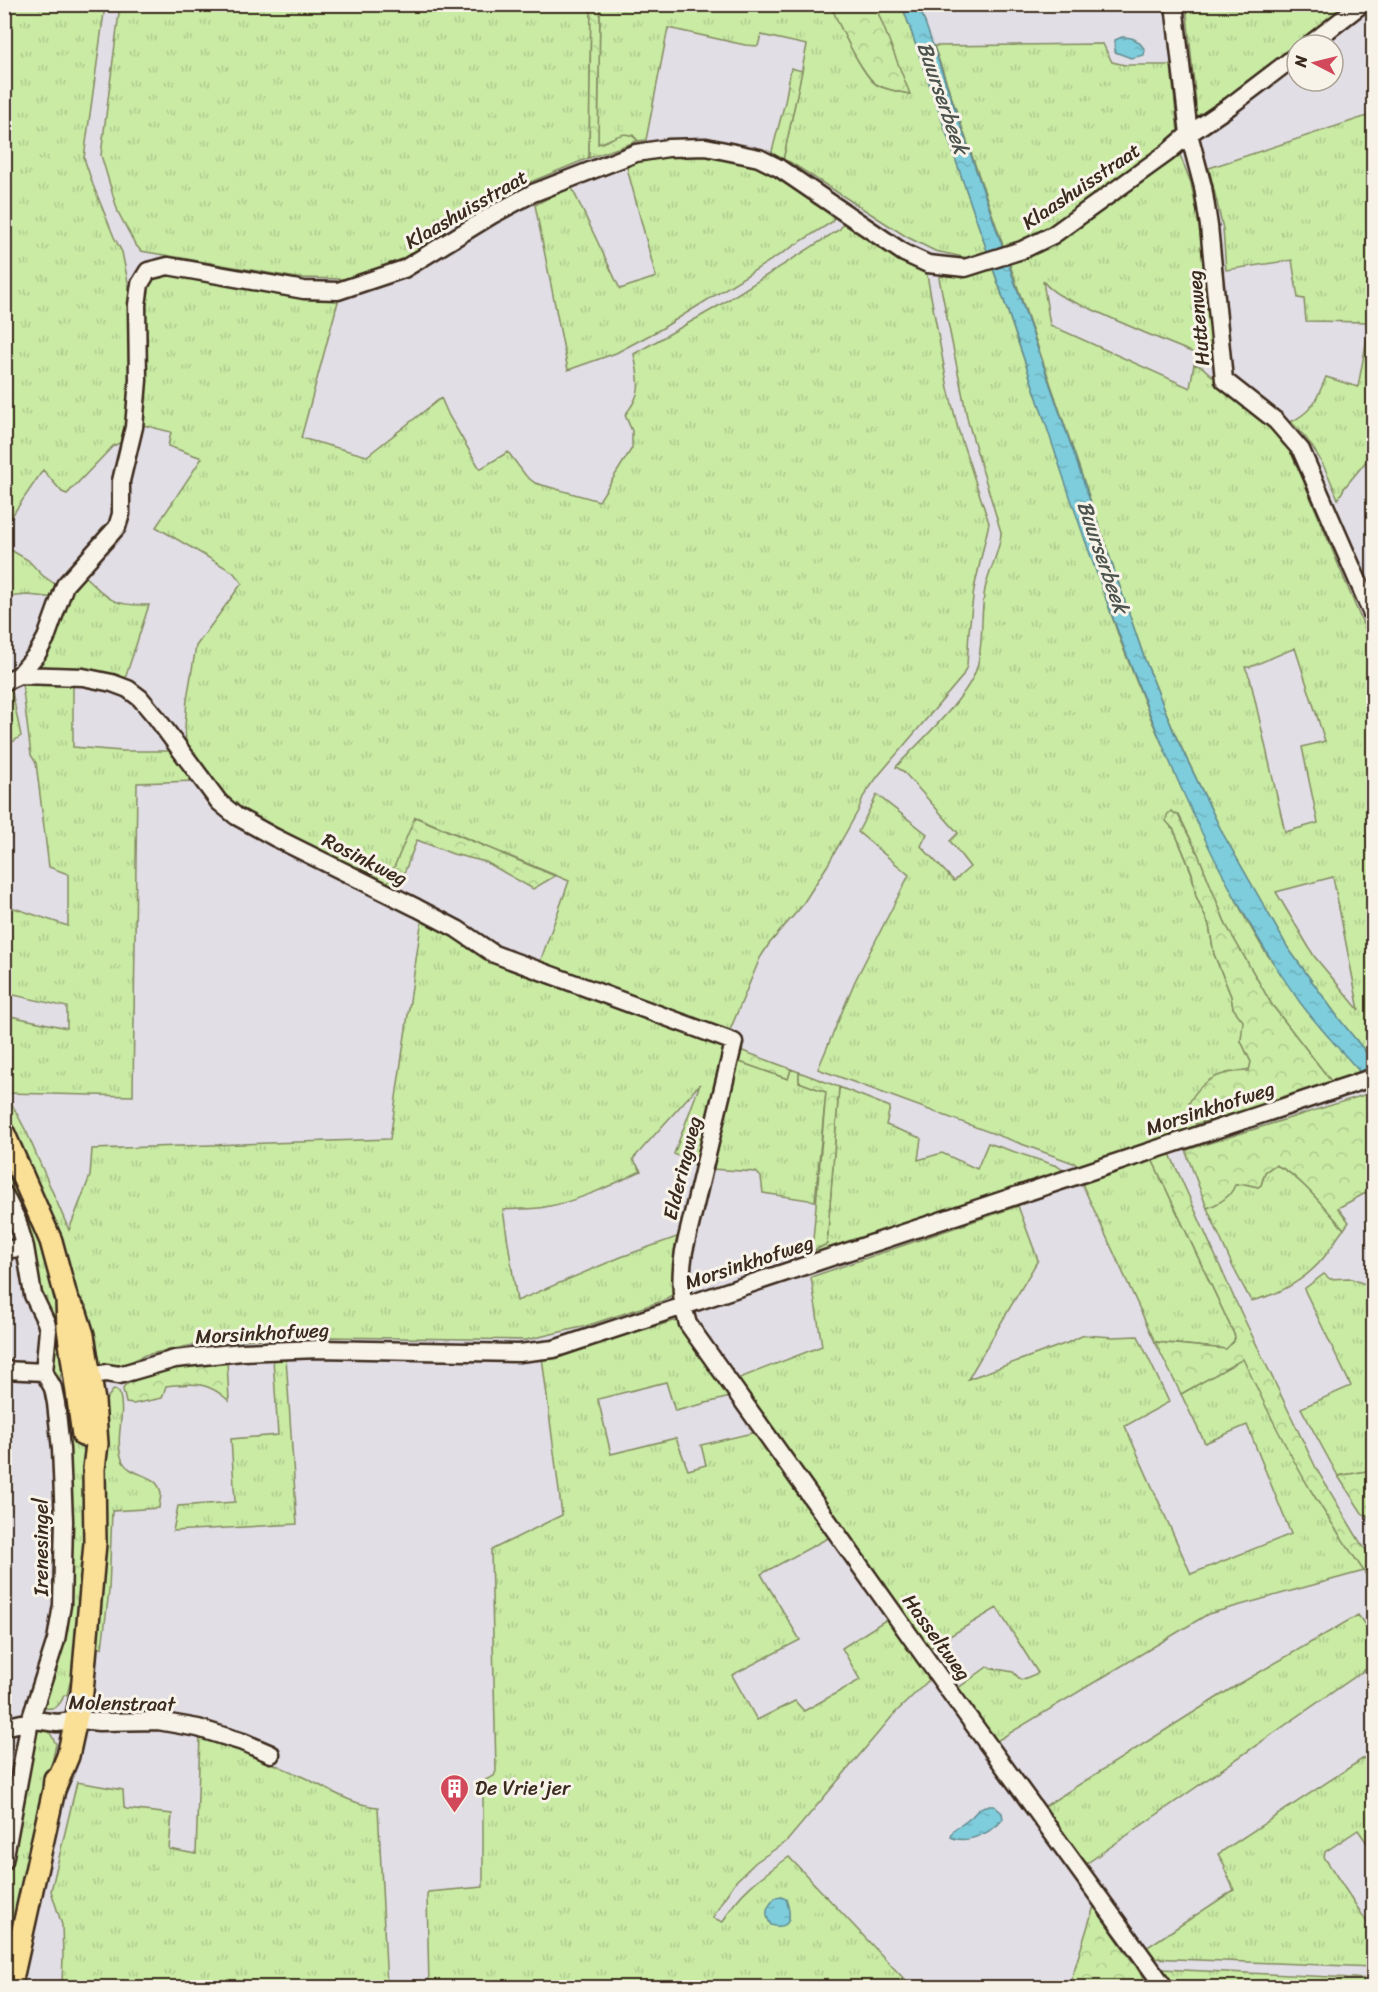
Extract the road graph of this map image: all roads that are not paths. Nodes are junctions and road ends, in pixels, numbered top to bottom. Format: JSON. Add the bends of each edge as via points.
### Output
{"nodes":[{"id":1,"x":1174,"y":4,"type":"edge"},
{"id":2,"x":1362,"y":4,"type":"edge"},
{"id":3,"x":1325,"y":33,"type":"edge"},
{"id":4,"x":1285,"y":63,"type":"edge"},
{"id":5,"x":1189,"y":134,"type":"junction"},
{"id":6,"x":1374,"y":618,"type":"edge"},
{"id":7,"x":12,"y":678,"type":"edge"},
{"id":8,"x":734,"y":1042,"type":"joint"},
{"id":9,"x":1368,"y":1078,"type":"edge"},
{"id":10,"x":4,"y":1134,"type":"edge"},
{"id":11,"x":4,"y":1194,"type":"edge"},
{"id":12,"x":25,"y":1247,"type":"junction"},
{"id":13,"x":4,"y":1250,"type":"edge"},
{"id":14,"x":682,"y":1306,"type":"junction"},
{"id":15,"x":4,"y":1370,"type":"edge"},
{"id":16,"x":44,"y":1372,"type":"junction"},
{"id":17,"x":86,"y":1382,"type":"junction"},
{"id":18,"x":30,"y":1721,"type":"junction"},
{"id":19,"x":70,"y":1722,"type":"junction"},
{"id":20,"x":4,"y":1727,"type":"edge"},
{"id":21,"x":271,"y":1754,"type":"dead end"},
{"id":22,"x":8,"y":1828,"type":"edge"},
{"id":23,"x":4,"y":1860,"type":"edge"},
{"id":24,"x":10,"y":1988,"type":"edge"},
{"id":25,"x":1165,"y":1988,"type":"edge"}],
"edges":[{"from":1,"to":5,"type":"street","name":"Huttenweg"},
{"from":2,"to":3,"type":"street"},
{"from":4,"to":5,"type":"street","name":"Klaashuisstraat"},
{"from":5,"to":6,"type":"street","name":"Huttenweg","via":[[1209,226],[1224,380],[1276,421],[1301,450]]},
{"from":5,"to":7,"type":"street","name":"Klaashuisstraat","via":[[1053,235],[1022,250],[965,268],[928,264],[904,253],[759,158],[706,147],[636,153],[580,174],[522,199],[404,269],[338,291],[304,290],[168,266],[148,271],[140,284],[137,305],[138,380],[121,481],[122,513],[117,527],[65,585],[37,654]]},
{"from":7,"to":8,"type":"street","name":"Rosinkweg","via":[[83,677],[128,689],[156,717],[219,802],[236,816],[457,929],[494,954]]},
{"from":8,"to":14,"type":"street","name":"Elderingweg","via":[[684,1251]]},
{"from":9,"to":14,"type":"street","name":"Morsinkhofweg"},
{"from":10,"to":17,"type":"main road","via":[[51,1241],[67,1300],[68,1328]]},
{"from":11,"to":12,"type":"street","name":"Irenesingel"},
{"from":12,"to":13,"type":"street"},
{"from":12,"to":16,"type":"street","name":"Irenesingel","via":[[33,1295],[48,1330]]},
{"from":14,"to":17,"type":"street","name":"Morsinkhofweg","via":[[554,1349],[529,1353],[320,1349],[242,1352],[175,1359],[118,1375],[106,1373]]},
{"from":14,"to":25,"type":"street","name":"Hasseltweg","via":[[688,1324]]},
{"from":15,"to":16,"type":"street"},
{"from":16,"to":18,"type":"street","name":"Irenesingel","via":[[53,1388],[59,1423],[64,1574],[56,1640]]},
{"from":17,"to":19,"type":"main road","via":[[85,1450],[94,1469],[94,1543],[84,1653],[73,1685]]},
{"from":18,"to":19,"type":"street","name":"Molenstraat"},
{"from":18,"to":20,"type":"street","name":"Molenstraat"},
{"from":18,"to":22,"type":"street","name":"Irenesingel"},
{"from":19,"to":21,"type":"street","name":"Molenstraat","via":[[179,1724]]},
{"from":19,"to":24,"type":"main road","via":[[57,1754],[54,1790]]},
{"from":22,"to":23,"type":"street","name":"Irenesingel"}]}
